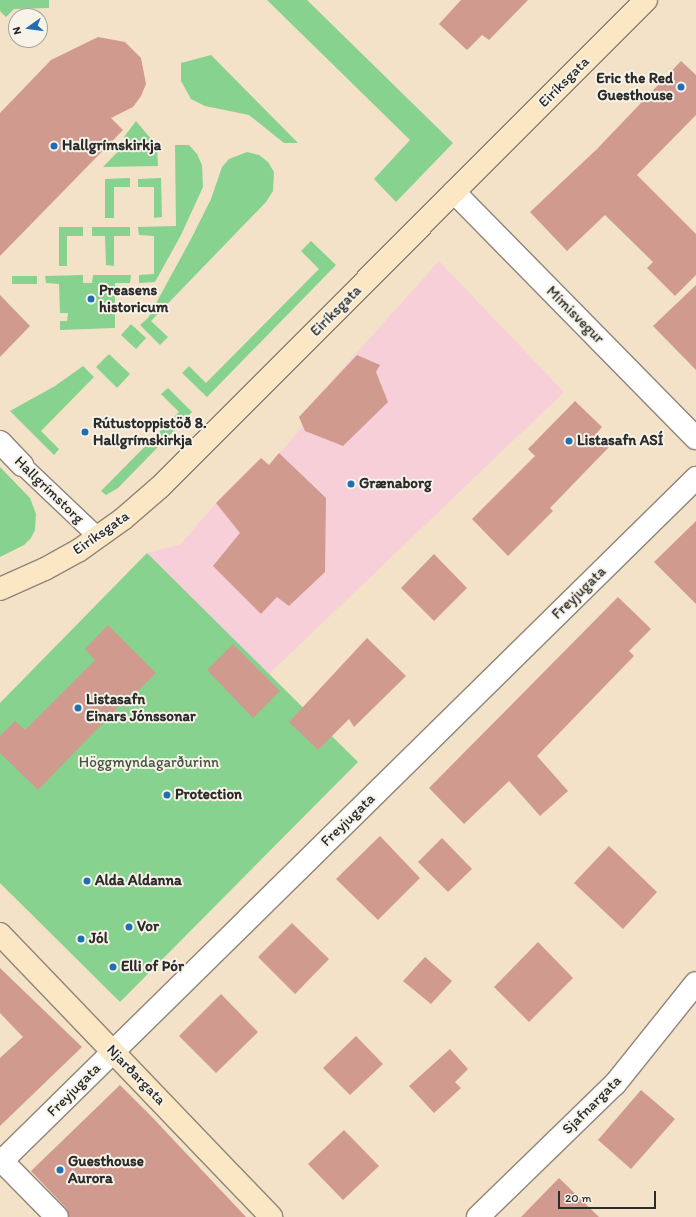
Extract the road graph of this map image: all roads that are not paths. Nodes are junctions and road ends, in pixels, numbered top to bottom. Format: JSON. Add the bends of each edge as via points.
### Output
{"nodes":[{"id":1,"x":646,"y":0,"type":"edge"},
{"id":2,"x":454,"y":192,"type":"junction"},
{"id":3,"x":696,"y":438,"type":"edge"},
{"id":4,"x":0,"y":442,"type":"edge"},
{"id":5,"x":22,"y":465,"type":"joint"},
{"id":6,"x":696,"y":478,"type":"edge"},
{"id":7,"x":98,"y":538,"type":"junction"},
{"id":8,"x":0,"y":588,"type":"edge"},
{"id":9,"x":0,"y":934,"type":"edge"},
{"id":10,"x":696,"y":983,"type":"edge"},
{"id":11,"x":113,"y":1050,"type":"junction"},
{"id":12,"x":1,"y":1162,"type":"edge"},
{"id":13,"x":57,"y":1217,"type":"edge"},
{"id":14,"x":271,"y":1217,"type":"edge"},
{"id":15,"x":478,"y":1217,"type":"edge"}],
"edges":[{"from":1,"to":2,"type":"street","name":"Eiríksgata"},
{"from":2,"to":3,"type":"street","name":"Mímisvegur"},
{"from":2,"to":7,"type":"street","name":"Eiríksgata","via":[[160,487]]},
{"from":4,"to":5,"type":"street","name":"Hallgrímstorg"},
{"from":5,"to":7,"type":"lane","name":"Hallgrímstorg"},
{"from":6,"to":11,"type":"street","name":"Freyjugata"},
{"from":7,"to":8,"type":"street","name":"Eiríksgata","via":[[44,569]]},
{"from":9,"to":11,"type":"street","name":"Njarðargata"},
{"from":10,"to":15,"type":"street","name":"Sjafnargata","via":[[615,1084]]},
{"from":11,"to":12,"type":"street","name":"Freyjugata"},
{"from":11,"to":14,"type":"street","name":"Njarðargata"},
{"from":12,"to":13,"type":"street"}]}
